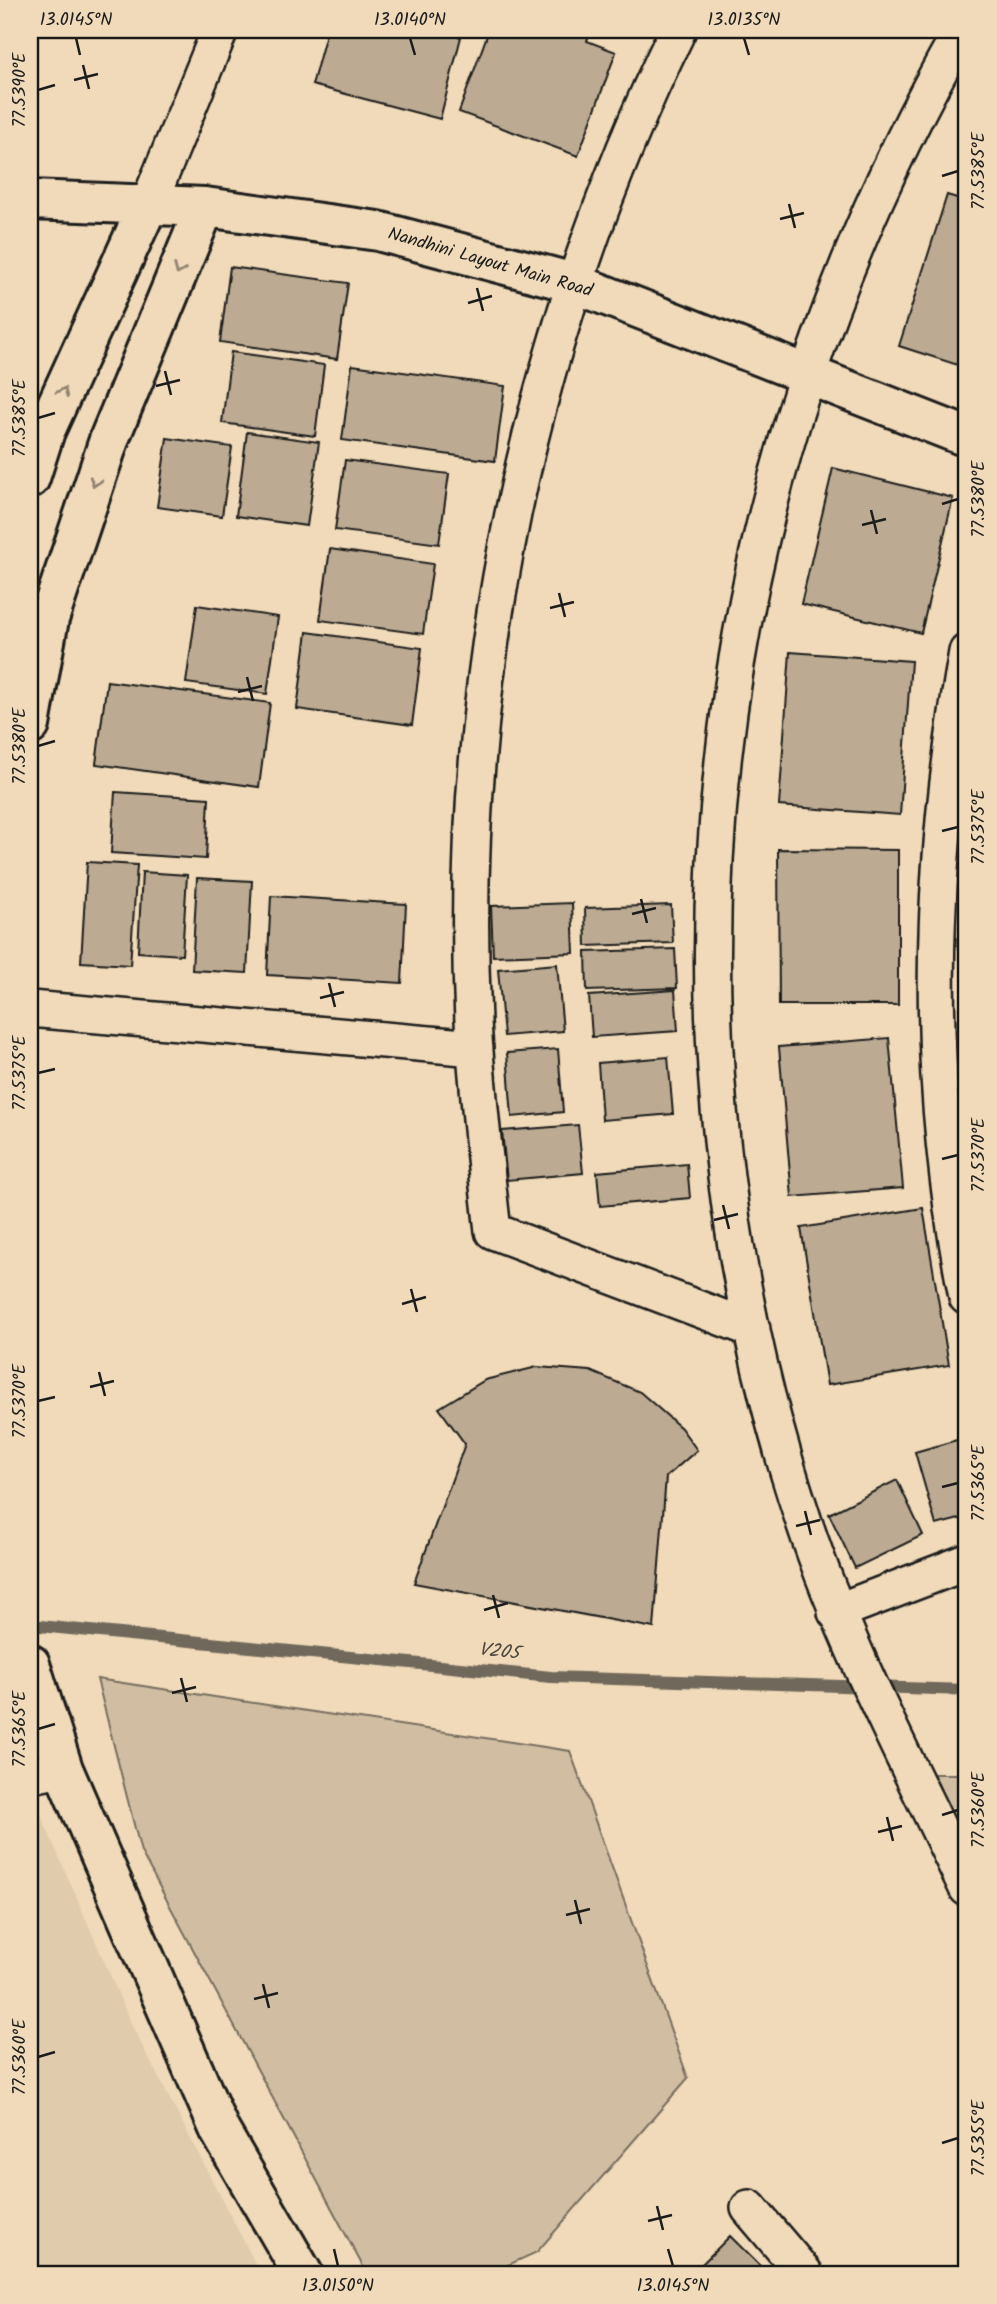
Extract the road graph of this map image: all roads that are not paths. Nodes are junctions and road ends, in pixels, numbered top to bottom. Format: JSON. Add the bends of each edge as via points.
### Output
{"nodes":[{"id":1,"x":220,"y":30,"type":"edge"},
{"id":2,"x":678,"y":30,"type":"edge"},
{"id":3,"x":962,"y":30,"type":"edge"},
{"id":4,"x":30,"y":200,"type":"edge"},
{"id":5,"x":149,"y":202,"type":"junction"},
{"id":6,"x":205,"y":207,"type":"junction"},
{"id":7,"x":574,"y":284,"type":"junction"},
{"id":8,"x":806,"y":373,"type":"junction"},
{"id":9,"x":967,"y":437,"type":"edge"},
{"id":10,"x":30,"y":478,"type":"edge"},
{"id":11,"x":967,"y":652,"type":"edge"},
{"id":12,"x":30,"y":725,"type":"edge"},
{"id":13,"x":30,"y":1009,"type":"edge"},
{"id":14,"x":475,"y":1048,"type":"junction"},
{"id":15,"x":967,"y":1297,"type":"edge"},
{"id":16,"x":752,"y":1329,"type":"junction"},
{"id":17,"x":967,"y":1562,"type":"edge"},
{"id":18,"x":836,"y":1612,"type":"junction"},
{"id":19,"x":32,"y":1674,"type":"edge"},
{"id":20,"x":46,"y":1772,"type":"edge"},
{"id":21,"x":967,"y":1888,"type":"edge"},
{"id":22,"x":749,"y":2208,"type":"dead end"},
{"id":23,"x":303,"y":2274,"type":"edge"},
{"id":24,"x":805,"y":2274,"type":"edge"}],
"edges":[{"from":1,"to":5,"type":"street"},
{"from":2,"to":7,"type":"street","via":[[611,178]]},
{"from":3,"to":8,"type":"street","via":[[884,177]]},
{"from":4,"to":5,"type":"street","name":"Nandhini Layout Main Road"},
{"from":5,"to":6,"type":"street","name":"Nandhini Layout Main Road"},
{"from":10,"to":5,"type":"street","one_way":true,"via":[[45,431]]},
{"from":6,"to":7,"type":"street","name":"Nandhini Layout Main Road","via":[[377,231]]},
{"from":6,"to":12,"type":"street","one_way":true,"via":[[110,437],[49,619]]},
{"from":7,"to":8,"type":"street","name":"Nandhini Layout Main Road"},
{"from":7,"to":14,"type":"street","via":[[518,489],[484,699],[474,805],[471,912]]},
{"from":8,"to":9,"type":"street","name":"Nandhini Layout Main Road"},
{"from":8,"to":16,"type":"street","via":[[769,502],[740,634],[716,841],[713,953],[722,1136]]},
{"from":11,"to":15,"type":"street","via":[[941,830],[935,1003],[948,1176]]},
{"from":13,"to":14,"type":"street"},
{"from":14,"to":16,"type":"street","via":[[493,1231]]},
{"from":16,"to":18,"type":"street","via":[[779,1437]]},
{"from":17,"to":18,"type":"street"},
{"from":18,"to":21,"type":"street"},
{"from":19,"to":20,"type":"street"},
{"from":20,"to":23,"type":"street","via":[[220,2132]]},
{"from":22,"to":24,"type":"street"}]}
